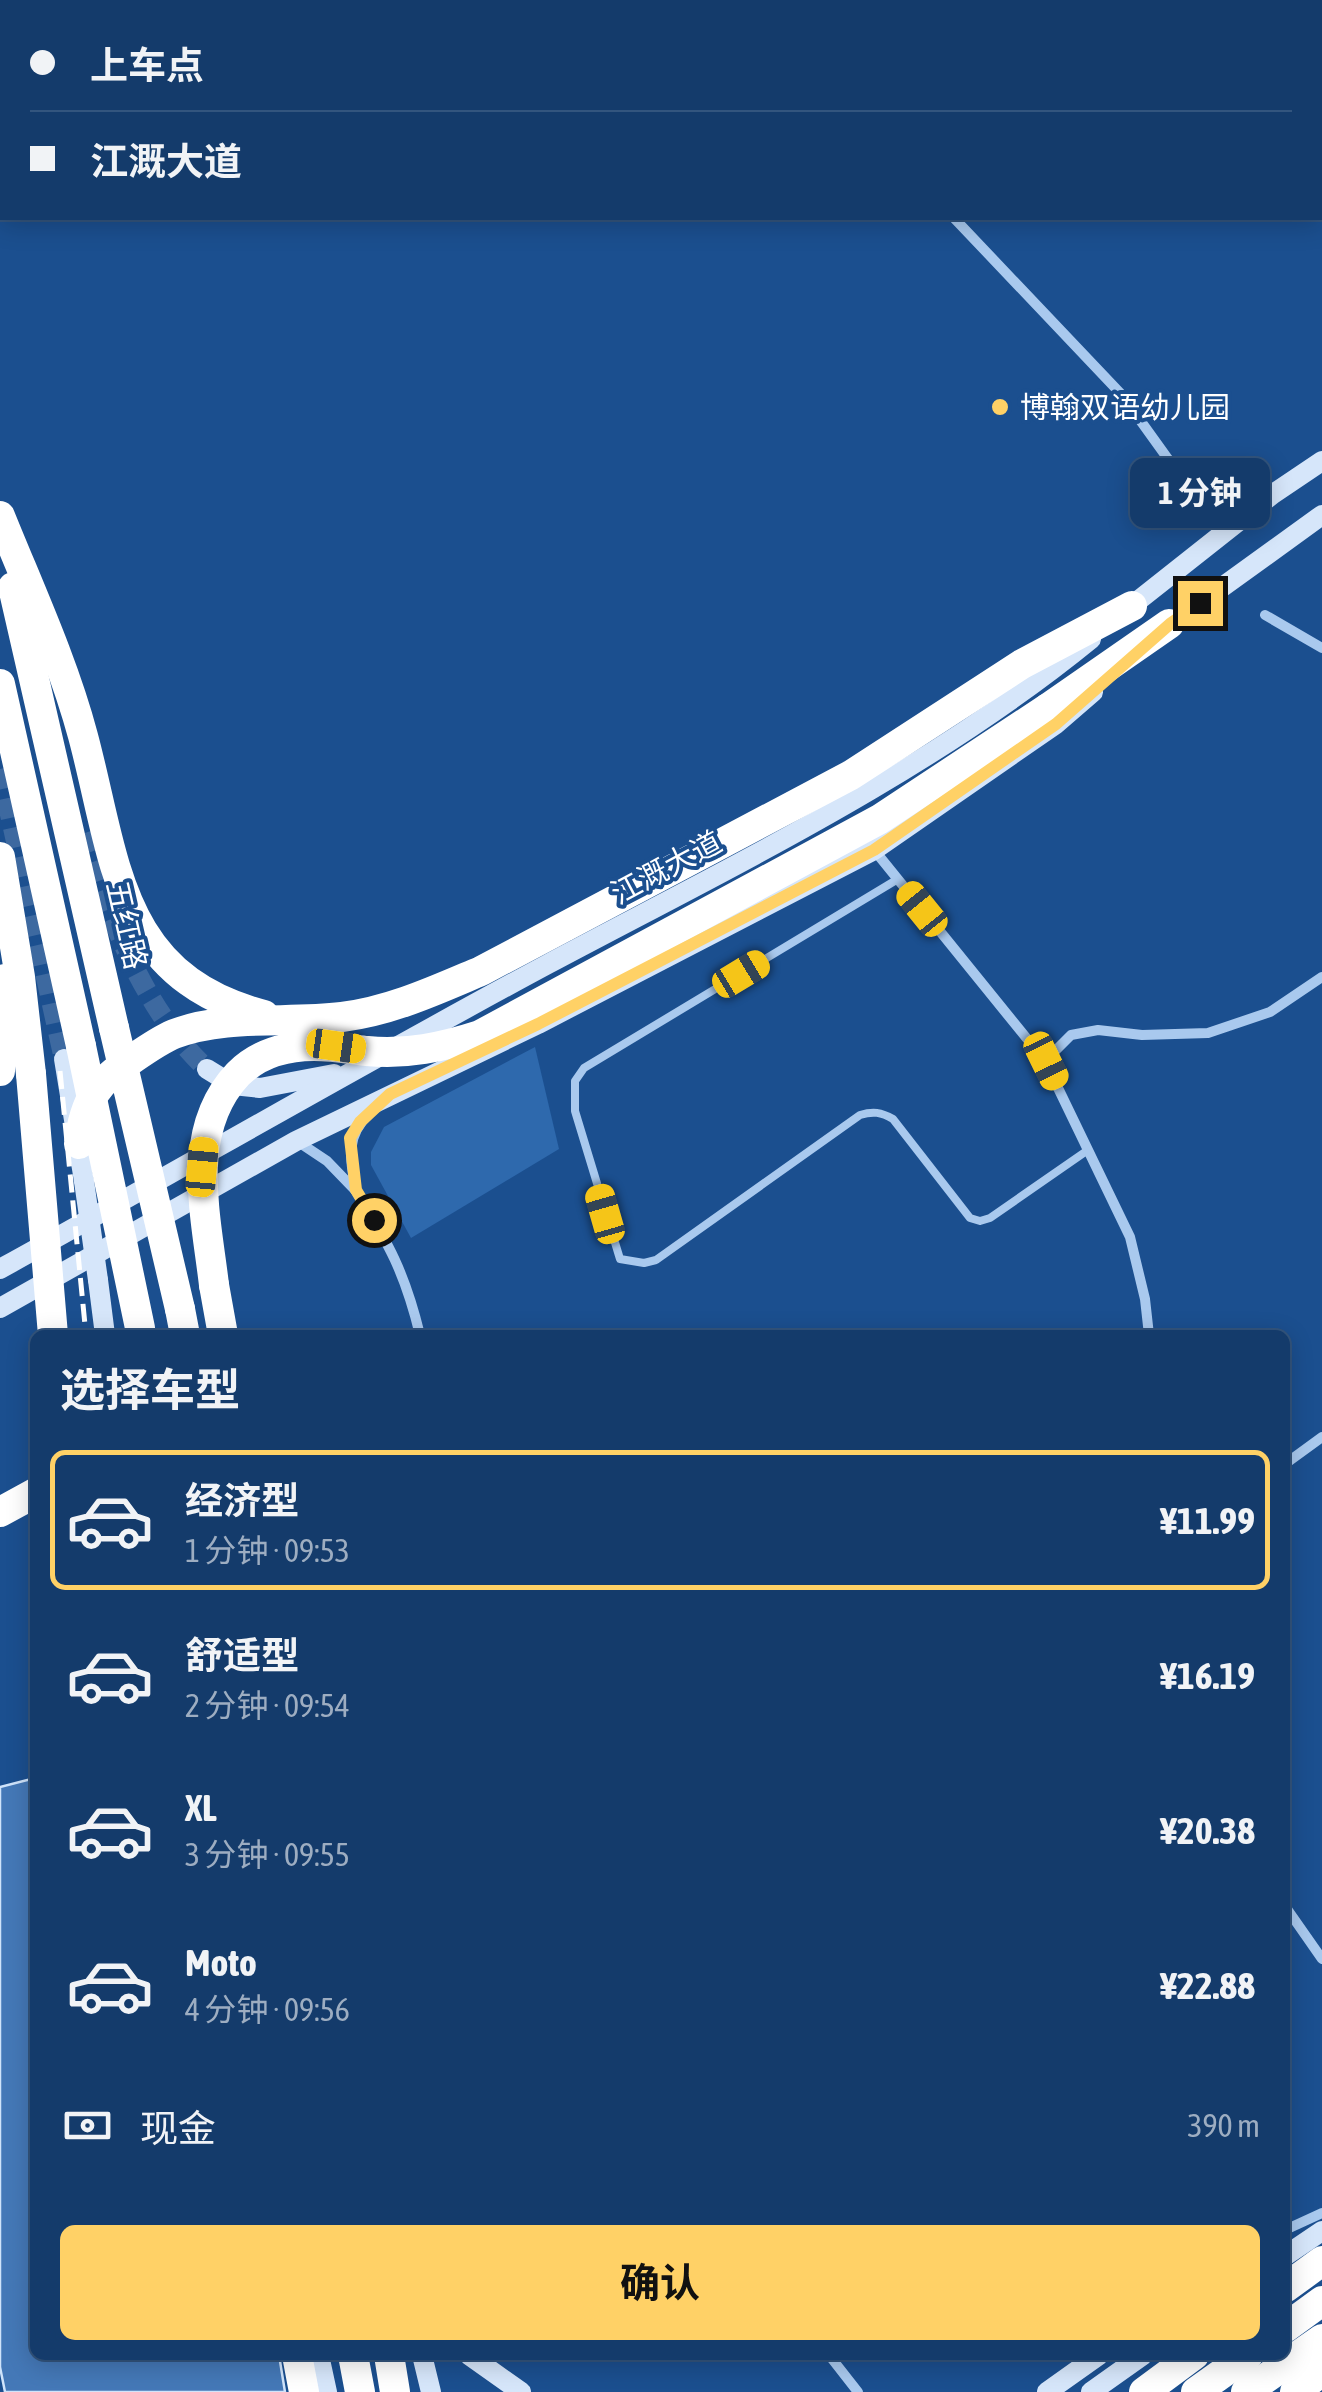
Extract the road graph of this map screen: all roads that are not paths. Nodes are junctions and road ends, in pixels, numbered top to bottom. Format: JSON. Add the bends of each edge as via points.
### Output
{"nodes":[{"id":1,"x":956,"y":220,"type":"edge"},
{"id":2,"x":1322,"y":444,"type":"edge"},
{"id":3,"x":1322,"y":461,"type":"edge"},
{"id":4,"x":1273,"y":494,"type":"junction"},
{"id":5,"x":0,"y":516,"type":"edge"},
{"id":6,"x":1321,"y":516,"type":"edge"},
{"id":7,"x":0,"y":530,"type":"edge"},
{"id":8,"x":1222,"y":534,"type":"junction"},
{"id":9,"x":1132,"y":606,"type":"junction"},
{"id":10,"x":1265,"y":614,"type":"dead end"},
{"id":11,"x":1170,"y":624,"type":"junction"},
{"id":12,"x":1322,"y":648,"type":"edge"},
{"id":13,"x":0,"y":684,"type":"edge"},
{"id":14,"x":874,"y":850,"type":"junction"},
{"id":15,"x":0,"y":857,"type":"edge"},
{"id":16,"x":898,"y":879,"type":"junction"},
{"id":17,"x":0,"y":886,"type":"edge"},
{"id":18,"x":1322,"y":978,"type":"edge"},
{"id":19,"x":307,"y":1020,"type":"junction"},
{"id":20,"x":72,"y":1053,"type":"junction"},
{"id":21,"x":1046,"y":1061,"type":"junction"},
{"id":22,"x":206,"y":1068,"type":"tunnel mouth"},
{"id":23,"x":0,"y":1071,"type":"edge"},
{"id":24,"x":350,"y":1071,"type":"junction"},
{"id":25,"x":390,"y":1094,"type":"junction"},
{"id":26,"x":296,"y":1140,"type":"junction"},
{"id":27,"x":78,"y":1144,"type":"junction"},
{"id":28,"x":1088,"y":1150,"type":"junction"},
{"id":29,"x":356,"y":1190,"type":"junction"},
{"id":30,"x":0,"y":1269,"type":"edge"},
{"id":31,"x":0,"y":1308,"type":"edge"},
{"id":32,"x":182,"y":1322,"type":"edge"},
{"id":33,"x":53,"y":1330,"type":"edge"},
{"id":34,"x":104,"y":1330,"type":"edge"},
{"id":35,"x":141,"y":1330,"type":"edge"},
{"id":36,"x":222,"y":1330,"type":"edge"},
{"id":37,"x":419,"y":1330,"type":"edge"},
{"id":38,"x":1149,"y":1330,"type":"edge"},
{"id":39,"x":1322,"y":1437,"type":"edge"},
{"id":40,"x":1290,"y":1460,"type":"edge"},
{"id":41,"x":30,"y":1497,"type":"edge"},
{"id":42,"x":0,"y":1512,"type":"edge"},
{"id":43,"x":1290,"y":1913,"type":"edge"},
{"id":44,"x":1322,"y":1959,"type":"edge"},
{"id":45,"x":1322,"y":2213,"type":"edge"},
{"id":46,"x":1290,"y":2228,"type":"edge"},
{"id":47,"x":1322,"y":2231,"type":"edge"},
{"id":48,"x":1290,"y":2253,"type":"edge"},
{"id":49,"x":1322,"y":2262,"type":"edge"},
{"id":50,"x":1290,"y":2284,"type":"edge"},
{"id":51,"x":1322,"y":2301,"type":"edge"},
{"id":52,"x":1290,"y":2324,"type":"edge"},
{"id":53,"x":1322,"y":2339,"type":"edge"},
{"id":54,"x":299,"y":2360,"type":"edge"},
{"id":55,"x":321,"y":2360,"type":"edge"},
{"id":56,"x":354,"y":2360,"type":"edge"},
{"id":57,"x":390,"y":2360,"type":"edge"},
{"id":58,"x":423,"y":2360,"type":"edge"},
{"id":59,"x":476,"y":2360,"type":"edge"},
{"id":60,"x":833,"y":2360,"type":"edge"},
{"id":61,"x":1093,"y":2360,"type":"edge"},
{"id":62,"x":1137,"y":2360,"type":"edge"},
{"id":63,"x":1187,"y":2360,"type":"edge"},
{"id":64,"x":1241,"y":2360,"type":"edge"},
{"id":65,"x":1307,"y":2374,"type":"edge"},
{"id":66,"x":304,"y":2392,"type":"edge"},
{"id":67,"x":327,"y":2392,"type":"edge"},
{"id":68,"x":360,"y":2392,"type":"edge"},
{"id":69,"x":395,"y":2392,"type":"edge"},
{"id":70,"x":431,"y":2392,"type":"edge"},
{"id":71,"x":521,"y":2392,"type":"edge"},
{"id":72,"x":856,"y":2392,"type":"edge"},
{"id":73,"x":1047,"y":2392,"type":"edge"},
{"id":74,"x":1091,"y":2392,"type":"edge"},
{"id":75,"x":1144,"y":2392,"type":"edge"},
{"id":76,"x":1196,"y":2392,"type":"edge"},
{"id":77,"x":1246,"y":2392,"type":"edge"}],
"edges":[{"from":1,"to":8,"type":"street","via":[[1122,395]]},
{"from":2,"to":4,"type":"main road"},
{"from":3,"to":4,"type":"main road","name":"江溉大道"},
{"from":4,"to":8,"type":"main road","name":"江溉大道"},
{"from":5,"to":19,"type":"highway","via":[[83,736],[118,884],[147,938],[170,965],[220,1001]]},
{"from":6,"to":11,"type":"main road"},
{"from":7,"to":32,"type":"highway","name":"五红路","bridge":true},
{"from":8,"to":9,"type":"main road","name":"江溉大道"},
{"from":9,"to":19,"type":"highway","via":[[1022,664],[851,775],[481,971],[390,1007]]},
{"from":9,"to":24,"type":"main road","name":"江溉大道","via":[[1036,684],[868,793]]},
{"from":10,"to":12,"type":"street"},
{"from":11,"to":14,"type":"main road","via":[[1056,724]]},
{"from":11,"to":36,"type":"highway","bridge":true,"via":[[880,820],[480,1034],[434,1049],[310,1046],[260,1057],[225,1089],[205,1138],[202,1167]]},
{"from":13,"to":20,"type":"highway"},
{"from":14,"to":16,"type":"street"},
{"from":14,"to":25,"type":"main road"},
{"from":15,"to":33,"type":"highway","bridge":true,"via":[[31,1074]]},
{"from":16,"to":21,"type":"street"},
{"from":16,"to":28,"type":"lane","via":[[584,1068],[575,1081],[576,1110],[620,1259],[656,1260],[870,1112],[893,1119],[970,1218],[980,1221]]},
{"from":17,"to":23,"type":"highway"},
{"from":18,"to":21,"type":"street","via":[[1270,1012],[1208,1033],[1098,1030],[1071,1036]]},
{"from":19,"to":27,"type":"highway","via":[[217,1024],[170,1036],[97,1087],[82,1116]]},
{"from":20,"to":27,"type":"main road"},
{"from":20,"to":35,"type":"highway","bridge":true},
{"from":21,"to":28,"type":"street"},
{"from":22,"to":24,"type":"main road","via":[[233,1085],[260,1088]]},
{"from":24,"to":30,"type":"main road","name":"江溉大道"},
{"from":25,"to":26,"type":"main road"},
{"from":25,"to":29,"type":"street","via":[[350,1138]]},
{"from":26,"to":29,"type":"street"},
{"from":26,"to":31,"type":"main road"},
{"from":27,"to":34,"type":"main road","bridge":true},
{"from":28,"to":38,"type":"street","via":[[1130,1237]]},
{"from":29,"to":37,"type":"street","via":[[392,1248]]},
{"from":39,"to":40,"type":"street"},
{"from":41,"to":42,"type":"highway"},
{"from":43,"to":44,"type":"street"},
{"from":45,"to":46,"type":"street"},
{"from":47,"to":48,"type":"main road"},
{"from":49,"to":50,"type":"highway"},
{"from":51,"to":52,"type":"highway"},
{"from":53,"to":65,"type":"highway"},
{"from":54,"to":66,"type":"highway"},
{"from":55,"to":67,"type":"main road"},
{"from":56,"to":68,"type":"highway"},
{"from":57,"to":69,"type":"highway"},
{"from":58,"to":70,"type":"main road"},
{"from":59,"to":71,"type":"main road"},
{"from":60,"to":72,"type":"street"},
{"from":61,"to":73,"type":"main road"},
{"from":62,"to":74,"type":"main road"},
{"from":63,"to":75,"type":"highway"},
{"from":64,"to":76,"type":"highway"},
{"from":65,"to":77,"type":"highway"}]}
